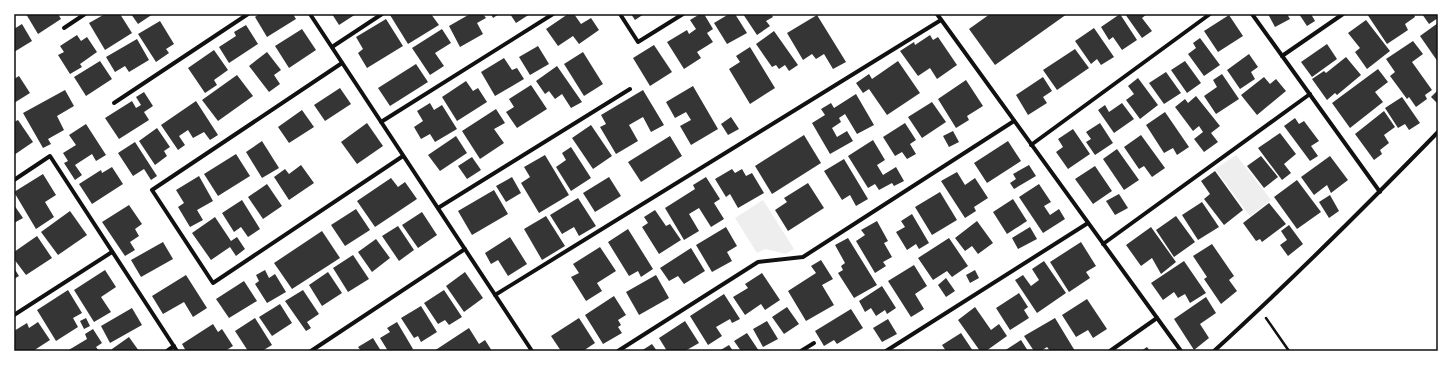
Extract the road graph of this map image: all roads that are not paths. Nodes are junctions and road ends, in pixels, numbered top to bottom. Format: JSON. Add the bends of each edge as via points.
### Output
{"nodes":[{"id":1,"x":85,"y":14,"type":"edge"},
{"id":2,"x":248,"y":14,"type":"edge"},
{"id":3,"x":310,"y":14,"type":"edge"},
{"id":4,"x":382,"y":14,"type":"edge"},
{"id":5,"x":553,"y":14,"type":"edge"},
{"id":6,"x":620,"y":14,"type":"edge"},
{"id":7,"x":683,"y":14,"type":"edge"},
{"id":8,"x":937,"y":14,"type":"edge"},
{"id":9,"x":1210,"y":14,"type":"edge"},
{"id":10,"x":1252,"y":14,"type":"edge"},
{"id":11,"x":1343,"y":14,"type":"edge"},
{"id":12,"x":941,"y":20,"type":"junction"},
{"id":13,"x":64,"y":28,"type":"dead end"},
{"id":14,"x":332,"y":47,"type":"junction"},
{"id":15,"x":1282,"y":56,"type":"junction"},
{"id":16,"x":342,"y":63,"type":"junction"},
{"id":17,"x":630,"y":89,"type":"dead end"},
{"id":18,"x":1310,"y":94,"type":"junction"},
{"id":19,"x":114,"y":103,"type":"dead end"},
{"id":20,"x":1014,"y":121,"type":"junction"},
{"id":21,"x":381,"y":122,"type":"junction"},
{"id":22,"x":1438,"y":132,"type":"edge"},
{"id":23,"x":1032,"y":145,"type":"junction"},
{"id":24,"x":403,"y":156,"type":"junction"},
{"id":25,"x":14,"y":180,"type":"edge"},
{"id":26,"x":1380,"y":192,"type":"junction"},
{"id":27,"x":438,"y":208,"type":"junction"},
{"id":28,"x":1088,"y":223,"type":"junction"},
{"id":29,"x":1103,"y":244,"type":"junction"},
{"id":30,"x":465,"y":248,"type":"junction"},
{"id":31,"x":112,"y":252,"type":"junction"},
{"id":32,"x":495,"y":295,"type":"junction"},
{"id":33,"x":14,"y":315,"type":"edge"},
{"id":34,"x":1157,"y":318,"type":"junction"},
{"id":35,"x":814,"y":343,"type":"dead end"},
{"id":36,"x":174,"y":346,"type":"junction"},
{"id":37,"x":167,"y":351,"type":"edge"},
{"id":38,"x":177,"y":351,"type":"edge"},
{"id":39,"x":311,"y":351,"type":"edge"},
{"id":40,"x":532,"y":351,"type":"edge"},
{"id":41,"x":618,"y":351,"type":"edge"},
{"id":42,"x":801,"y":351,"type":"edge"},
{"id":43,"x":886,"y":351,"type":"edge"},
{"id":44,"x":1110,"y":351,"type":"edge"},
{"id":45,"x":1181,"y":351,"type":"edge"},
{"id":46,"x":1214,"y":351,"type":"edge"}],
"edges":[{"from":1,"to":13,"type":"street"},
{"from":2,"to":19,"type":"street"},
{"from":3,"to":14,"type":"street"},
{"from":4,"to":14,"type":"street"},
{"from":5,"to":21,"type":"street"},
{"from":6,"to":7,"type":"street","via":[[638,42]]},
{"from":8,"to":12,"type":"street"},
{"from":9,"to":23,"type":"street"},
{"from":10,"to":15,"type":"street"},
{"from":11,"to":15,"type":"street"},
{"from":12,"to":20,"type":"street"},
{"from":12,"to":32,"type":"street"},
{"from":14,"to":16,"type":"street"},
{"from":15,"to":18,"type":"street"},
{"from":16,"to":21,"type":"street"},
{"from":16,"to":24,"type":"street","via":[[152,190],[213,283]]},
{"from":17,"to":27,"type":"street"},
{"from":18,"to":26,"type":"street"},
{"from":18,"to":29,"type":"street"},
{"from":20,"to":23,"type":"street"},
{"from":20,"to":41,"type":"street","via":[[803,257],[758,262]]},
{"from":21,"to":24,"type":"street"},
{"from":22,"to":26,"type":"street"},
{"from":23,"to":28,"type":"street"},
{"from":24,"to":27,"type":"street"},
{"from":25,"to":31,"type":"street","via":[[50,156]]},
{"from":26,"to":46,"type":"street","via":[[1260,310]]},
{"from":27,"to":30,"type":"street"},
{"from":28,"to":29,"type":"street"},
{"from":28,"to":43,"type":"street"},
{"from":29,"to":34,"type":"street"},
{"from":30,"to":32,"type":"street"},
{"from":30,"to":39,"type":"street"},
{"from":31,"to":33,"type":"street"},
{"from":31,"to":36,"type":"street"},
{"from":32,"to":40,"type":"street"},
{"from":34,"to":44,"type":"street"},
{"from":34,"to":45,"type":"street"},
{"from":35,"to":42,"type":"street"},
{"from":36,"to":37,"type":"street"},
{"from":36,"to":38,"type":"street"}]}
